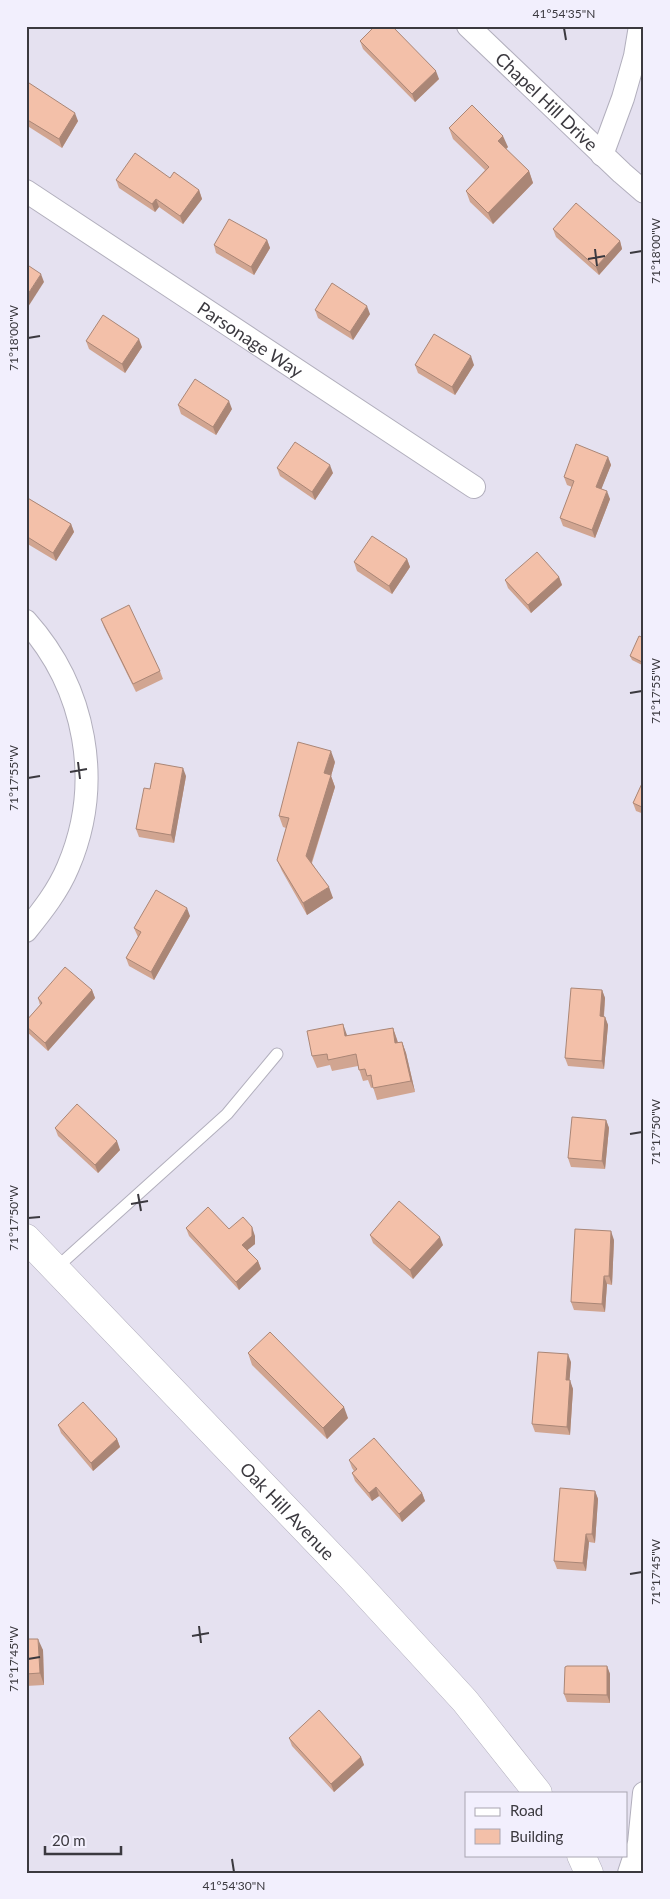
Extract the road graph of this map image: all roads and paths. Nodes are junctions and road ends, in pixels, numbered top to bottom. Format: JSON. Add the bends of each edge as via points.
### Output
{"nodes":[{"id":1,"x":468,"y":26,"type":"edge"},
{"id":2,"x":640,"y":26,"type":"edge"},
{"id":3,"x":602,"y":155,"type":"junction"},
{"id":4,"x":26,"y":191,"type":"edge"},
{"id":5,"x":644,"y":192,"type":"edge"},
{"id":6,"x":474,"y":487,"type":"dead end"},
{"id":7,"x":26,"y":621,"type":"edge"},
{"id":8,"x":26,"y":931,"type":"edge"},
{"id":9,"x":277,"y":1054,"type":"dead end"},
{"id":10,"x":26,"y":1238,"type":"edge"},
{"id":11,"x":56,"y":1268,"type":"junction"},
{"id":12,"x":537,"y":1792,"type":"edge"},
{"id":13,"x":644,"y":1793,"type":"edge"},
{"id":14,"x":582,"y":1856,"type":"edge"},
{"id":15,"x":590,"y":1873,"type":"edge"},
{"id":16,"x":629,"y":1873,"type":"edge"}],
"edges":[{"from":1,"to":3,"type":"street","name":"Chapel Hill Drive"},
{"from":2,"to":3,"type":"street","name":"Chapel Hill Drive","via":[[623,98]]},
{"from":3,"to":5,"type":"street","name":"Chapel Hill Drive"},
{"from":4,"to":6,"type":"street","name":"Parsonage Way"},
{"from":7,"to":8,"type":"street","via":[[53,654],[74,700],[84,740],[87,774],[86,799],[76,848],[57,888]]},
{"from":9,"to":11,"type":"lane","via":[[227,1114]]},
{"from":10,"to":11,"type":"main road","name":"Oak Hill Avenue"},
{"from":11,"to":12,"type":"main road","name":"Oak Hill Avenue","via":[[366,1593],[465,1701]]},
{"from":13,"to":16,"type":"street","via":[[639,1843]]},
{"from":14,"to":15,"type":"main road"}]}
